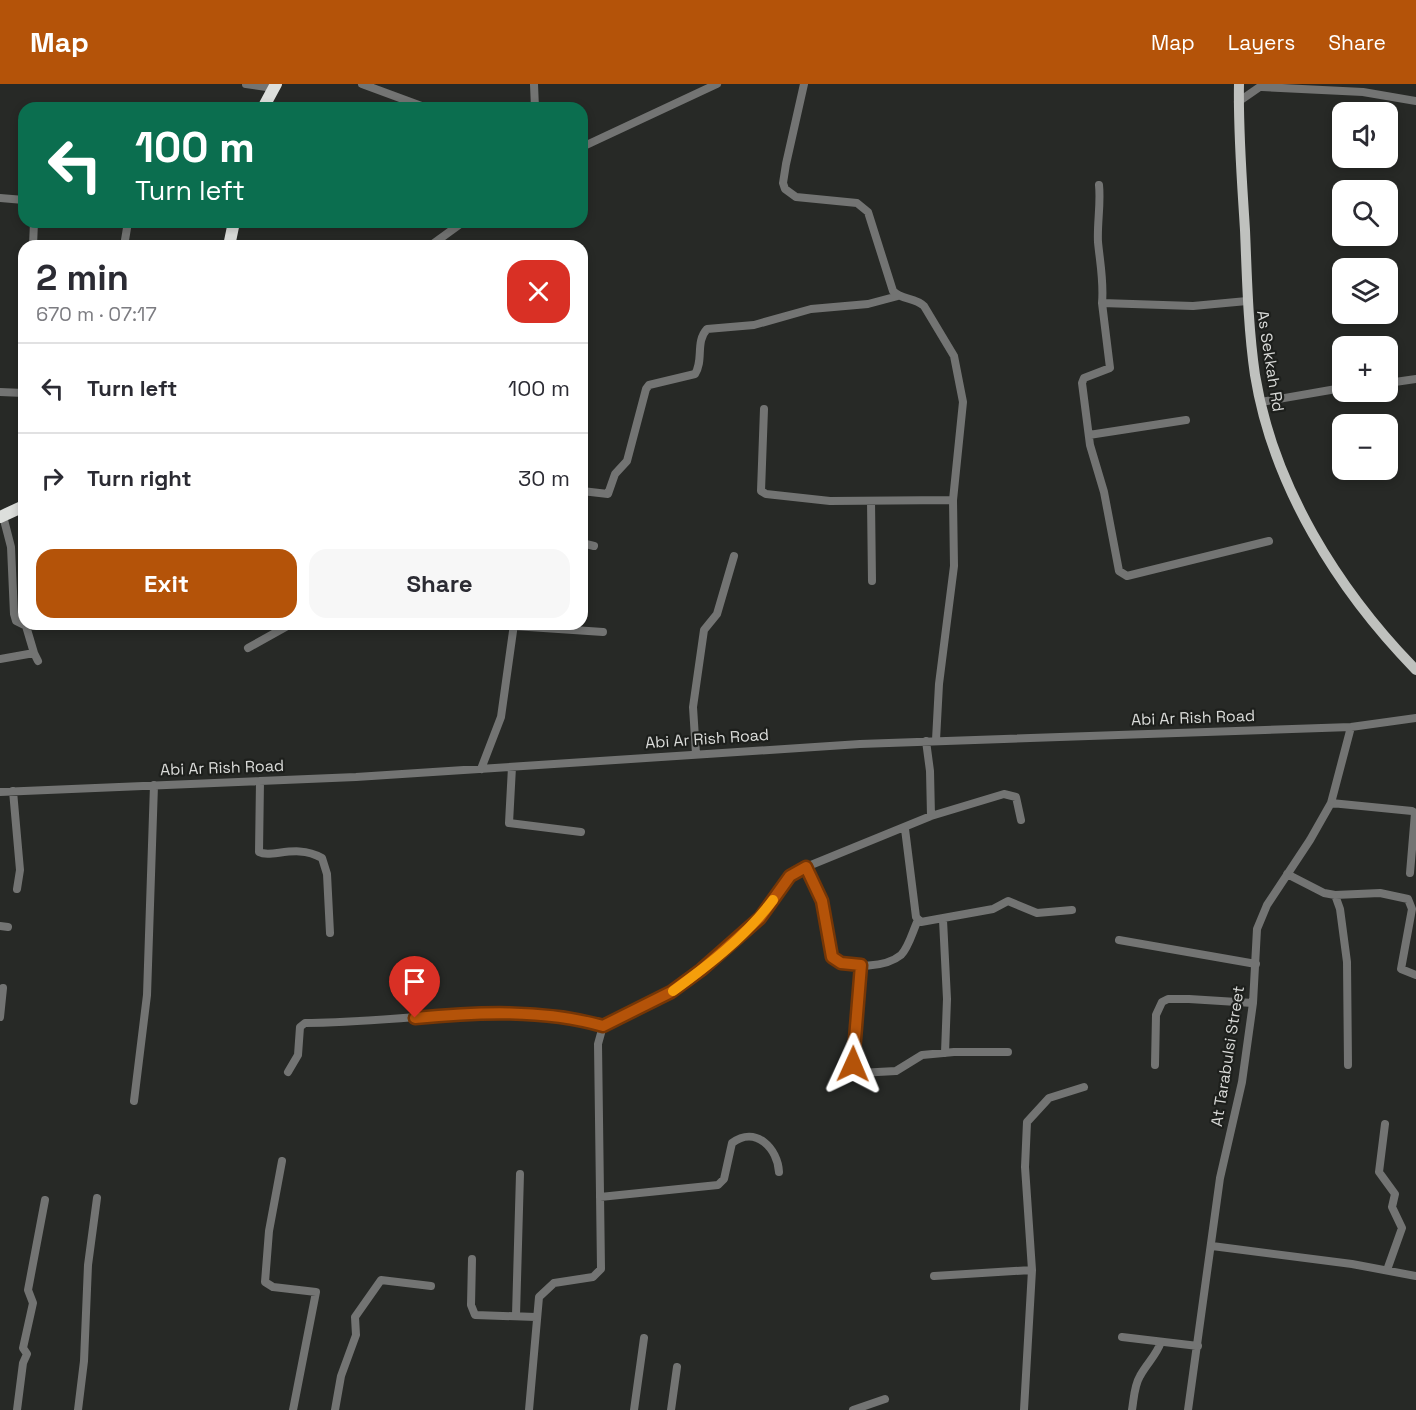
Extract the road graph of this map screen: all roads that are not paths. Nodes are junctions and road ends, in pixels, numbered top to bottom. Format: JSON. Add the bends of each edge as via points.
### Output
{"nodes":[{"id":1,"x":246,"y":84,"type":"edge"},
{"id":2,"x":362,"y":84,"type":"edge"},
{"id":3,"x":534,"y":84,"type":"edge"},
{"id":4,"x":717,"y":84,"type":"edge"},
{"id":5,"x":804,"y":84,"type":"edge"},
{"id":6,"x":1239,"y":84,"type":"edge"},
{"id":7,"x":275,"y":86,"type":"edge"},
{"id":8,"x":1263,"y":86,"type":"edge"},
{"id":9,"x":1416,"y":101,"type":"edge"},
{"id":10,"x":266,"y":102,"type":"edge"},
{"id":11,"x":411,"y":102,"type":"edge"},
{"id":12,"x":536,"y":102,"type":"edge"},
{"id":13,"x":1238,"y":102,"type":"junction"},
{"id":14,"x":588,"y":144,"type":"edge"},
{"id":15,"x":1099,"y":185,"type":"dead end"},
{"id":16,"x":0,"y":198,"type":"edge"},
{"id":17,"x":18,"y":200,"type":"edge"},
{"id":18,"x":455,"y":228,"type":"edge"},
{"id":19,"x":438,"y":240,"type":"edge"},
{"id":20,"x":898,"y":296,"type":"junction"},
{"id":21,"x":1247,"y":301,"type":"junction"},
{"id":22,"x":1102,"y":303,"type":"junction"},
{"id":23,"x":1416,"y":379,"type":"edge"},
{"id":24,"x":1398,"y":382,"type":"edge"},
{"id":25,"x":1332,"y":390,"type":"edge"},
{"id":26,"x":0,"y":392,"type":"edge"},
{"id":27,"x":18,"y":393,"type":"edge"},
{"id":28,"x":1261,"y":402,"type":"junction"},
{"id":29,"x":764,"y":409,"type":"dead end"},
{"id":30,"x":1186,"y":420,"type":"dead end"},
{"id":31,"x":1089,"y":435,"type":"junction"},
{"id":32,"x":588,"y":492,"type":"edge"},
{"id":33,"x":953,"y":500,"type":"junction"},
{"id":34,"x":871,"y":501,"type":"junction"},
{"id":35,"x":18,"y":509,"type":"edge"},
{"id":36,"x":2,"y":516,"type":"edge"},
{"id":37,"x":1269,"y":541,"type":"dead end"},
{"id":38,"x":588,"y":544,"type":"edge"},
{"id":39,"x":594,"y":546,"type":"dead end"},
{"id":40,"x":734,"y":556,"type":"dead end"},
{"id":41,"x":872,"y":581,"type":"dead end"},
{"id":42,"x":18,"y":622,"type":"edge"},
{"id":43,"x":27,"y":630,"type":"edge"},
{"id":44,"x":280,"y":630,"type":"edge"},
{"id":45,"x":513,"y":630,"type":"edge"},
{"id":46,"x":578,"y":630,"type":"edge"},
{"id":47,"x":603,"y":632,"type":"dead end"},
{"id":48,"x":248,"y":648,"type":"dead end"},
{"id":49,"x":0,"y":659,"type":"edge"},
{"id":50,"x":1416,"y":670,"type":"edge"},
{"id":51,"x":1416,"y":718,"type":"edge"},
{"id":52,"x":1351,"y":728,"type":"junction"},
{"id":53,"x":936,"y":740,"type":"junction"},
{"id":54,"x":926,"y":741,"type":"junction"},
{"id":55,"x":696,"y":754,"type":"junction"},
{"id":56,"x":512,"y":767,"type":"junction"},
{"id":57,"x":481,"y":769,"type":"junction"},
{"id":58,"x":260,"y":781,"type":"junction"},
{"id":59,"x":154,"y":785,"type":"junction"},
{"id":60,"x":13,"y":791,"type":"junction"},
{"id":61,"x":0,"y":792,"type":"edge"},
{"id":62,"x":1331,"y":803,"type":"junction"},
{"id":63,"x":931,"y":816,"type":"junction"},
{"id":64,"x":1021,"y":820,"type":"dead end"},
{"id":65,"x":905,"y":829,"type":"junction"},
{"id":66,"x":581,"y":832,"type":"dead end"},
{"id":67,"x":806,"y":867,"type":"junction"},
{"id":68,"x":1410,"y":873,"type":"dead end"},
{"id":69,"x":1287,"y":874,"type":"junction"},
{"id":70,"x":17,"y":889,"type":"dead end"},
{"id":71,"x":1335,"y":895,"type":"junction"},
{"id":72,"x":1072,"y":910,"type":"dead end"},
{"id":73,"x":918,"y":920,"type":"junction"},
{"id":74,"x":943,"y":920,"type":"junction"},
{"id":75,"x":1413,"y":923,"type":"edge"},
{"id":76,"x":330,"y":933,"type":"dead end"},
{"id":77,"x":1119,"y":940,"type":"dead end"},
{"id":78,"x":1256,"y":964,"type":"junction"},
{"id":79,"x":861,"y":965,"type":"junction"},
{"id":80,"x":1416,"y":975,"type":"edge"},
{"id":81,"x":3,"y":988,"type":"dead end"},
{"id":82,"x":1253,"y":1003,"type":"junction"},
{"id":83,"x":0,"y":1017,"type":"edge"},
{"id":84,"x":603,"y":1026,"type":"junction"},
{"id":85,"x":1008,"y":1052,"type":"dead end"},
{"id":86,"x":945,"y":1053,"type":"junction"},
{"id":87,"x":1155,"y":1065,"type":"dead end"},
{"id":88,"x":1348,"y":1065,"type":"dead end"},
{"id":89,"x":288,"y":1072,"type":"dead end"},
{"id":90,"x":1084,"y":1087,"type":"dead end"},
{"id":91,"x":134,"y":1101,"type":"dead end"},
{"id":92,"x":1385,"y":1124,"type":"dead end"},
{"id":93,"x":282,"y":1161,"type":"dead end"},
{"id":94,"x":779,"y":1172,"type":"dead end"},
{"id":95,"x":520,"y":1174,"type":"dead end"},
{"id":96,"x":600,"y":1197,"type":"junction"},
{"id":97,"x":97,"y":1198,"type":"dead end"},
{"id":98,"x":45,"y":1200,"type":"dead end"},
{"id":99,"x":1212,"y":1246,"type":"junction"},
{"id":100,"x":472,"y":1259,"type":"dead end"},
{"id":101,"x":1032,"y":1270,"type":"junction"},
{"id":102,"x":1387,"y":1270,"type":"junction"},
{"id":103,"x":934,"y":1276,"type":"dead end"},
{"id":104,"x":1416,"y":1276,"type":"edge"},
{"id":105,"x":431,"y":1286,"type":"dead end"},
{"id":106,"x":516,"y":1315,"type":"junction"},
{"id":107,"x":536,"y":1317,"type":"junction"},
{"id":108,"x":1122,"y":1337,"type":"dead end"},
{"id":109,"x":644,"y":1338,"type":"dead end"},
{"id":110,"x":1161,"y":1342,"type":"junction"},
{"id":111,"x":1198,"y":1346,"type":"junction"},
{"id":112,"x":677,"y":1367,"type":"dead end"},
{"id":113,"x":885,"y":1400,"type":"dead end"},
{"id":114,"x":17,"y":1410,"type":"edge"},
{"id":115,"x":78,"y":1410,"type":"edge"},
{"id":116,"x":293,"y":1410,"type":"edge"},
{"id":117,"x":335,"y":1410,"type":"edge"},
{"id":118,"x":529,"y":1410,"type":"edge"},
{"id":119,"x":634,"y":1410,"type":"edge"},
{"id":120,"x":671,"y":1410,"type":"edge"},
{"id":121,"x":853,"y":1410,"type":"edge"},
{"id":122,"x":1024,"y":1410,"type":"edge"},
{"id":123,"x":1131,"y":1410,"type":"edge"},
{"id":124,"x":1188,"y":1410,"type":"edge"}],
"edges":[{"from":1,"to":7,"type":"street"},
{"from":2,"to":11,"type":"street"},
{"from":3,"to":12,"type":"street"},
{"from":4,"to":14,"type":"street"},
{"from":5,"to":20,"type":"street","via":[[786,165],[785,189],[796,197],[857,203],[868,212],[893,291]]},
{"from":6,"to":13,"type":"main road","name":"As Sekkah Rd"},
{"from":7,"to":10,"type":"highway"},
{"from":8,"to":9,"type":"street","via":[[1363,92]]},
{"from":8,"to":13,"type":"street"},
{"from":13,"to":21,"type":"main road","name":"As Sekkah Rd"},
{"from":15,"to":22,"type":"street"},
{"from":16,"to":17,"type":"street"},
{"from":18,"to":19,"type":"street"},
{"from":20,"to":32,"type":"street","via":[[868,304],[811,309],[754,325],[707,329],[700,339],[695,374],[646,388],[627,462],[615,474],[608,494]]},
{"from":20,"to":33,"type":"street","via":[[924,306],[959,371],[962,421]]},
{"from":21,"to":22,"type":"street","via":[[1193,306]]},
{"from":21,"to":28,"type":"main road","name":"As Sekkah Rd"},
{"from":22,"to":31,"type":"street","via":[[1110,368],[1082,380]]},
{"from":23,"to":24,"type":"street"},
{"from":25,"to":28,"type":"street"},
{"from":26,"to":27,"type":"street"},
{"from":28,"to":50,"type":"main road","name":"As Sekkah Rd","via":[[1275,452],[1327,557],[1368,618]]},
{"from":29,"to":34,"type":"street","via":[[761,491],[809,500]]},
{"from":30,"to":31,"type":"street"},
{"from":31,"to":37,"type":"street","via":[[1117,565],[1123,576]]},
{"from":33,"to":34,"type":"street"},
{"from":33,"to":53,"type":"street","via":[[954,566]]},
{"from":34,"to":41,"type":"street"},
{"from":35,"to":36,"type":"highway"},
{"from":36,"to":42,"type":"street","via":[[11,548]]},
{"from":38,"to":39,"type":"street"},
{"from":40,"to":55,"type":"street","via":[[717,614],[704,630],[693,707]]},
{"from":43,"to":49,"type":"street","via":[[36,657]]},
{"from":44,"to":48,"type":"street"},
{"from":45,"to":57,"type":"street","via":[[501,717]]},
{"from":46,"to":47,"type":"street"},
{"from":51,"to":52,"type":"street","name":"Abi Ar Rish Road"},
{"from":52,"to":53,"type":"street","name":"Abi Ar Rish Road"},
{"from":52,"to":62,"type":"street","name":"At Tarabulsi Street"},
{"from":53,"to":54,"type":"street","name":"Abi Ar Rish Road"},
{"from":54,"to":55,"type":"street","name":"Abi Ar Rish Road"},
{"from":54,"to":63,"type":"street"},
{"from":55,"to":56,"type":"street","name":"Abi Ar Rish Road"},
{"from":56,"to":57,"type":"street","name":"Abi Ar Rish Road"},
{"from":56,"to":66,"type":"street","via":[[509,823]]},
{"from":57,"to":58,"type":"street","name":"Abi Ar Rish Road"},
{"from":58,"to":59,"type":"street","name":"Abi Ar Rish Road"},
{"from":58,"to":76,"type":"street","via":[[259,852],[268,855],[300,850],[322,858],[327,874]]},
{"from":59,"to":60,"type":"street","name":"Abi Ar Rish Road"},
{"from":59,"to":91,"type":"street","via":[[147,995]]},
{"from":60,"to":61,"type":"street","name":"Abi Ar Rish Road"},
{"from":60,"to":70,"type":"street","via":[[20,870]]},
{"from":62,"to":68,"type":"street","via":[[1415,813]]},
{"from":62,"to":69,"type":"street","name":"At Tarabulsi Street"},
{"from":63,"to":64,"type":"street","via":[[1011,794],[1016,797]]},
{"from":63,"to":65,"type":"street"},
{"from":65,"to":67,"type":"street"},
{"from":65,"to":73,"type":"street"},
{"from":67,"to":79,"type":"street","via":[[822,901],[832,957],[841,963]]},
{"from":67,"to":84,"type":"street","via":[[790,876],[760,918],[701,970],[671,992]]},
{"from":69,"to":71,"type":"street"},
{"from":69,"to":78,"type":"street","name":"At Tarabulsi Street","via":[[1257,929]]},
{"from":71,"to":75,"type":"street","via":[[1380,893],[1408,899]]},
{"from":71,"to":88,"type":"street","via":[[1347,962]]},
{"from":72,"to":74,"type":"street","via":[[1037,913],[1008,901],[993,909]]},
{"from":73,"to":74,"type":"street"},
{"from":73,"to":79,"type":"street","via":[[901,955],[885,963]]},
{"from":74,"to":86,"type":"street"},
{"from":75,"to":80,"type":"street","via":[[1401,969]]},
{"from":77,"to":78,"type":"street"},
{"from":78,"to":82,"type":"street","name":"At Tarabulsi Street"},
{"from":79,"to":86,"type":"street","via":[[853,1033],[855,1069],[864,1074],[896,1071],[922,1056]]},
{"from":81,"to":83,"type":"street"},
{"from":82,"to":87,"type":"street","via":[[1189,999],[1162,1002],[1156,1015]]},
{"from":82,"to":99,"type":"street","name":"At Tarabulsi Street"},
{"from":84,"to":89,"type":"street","via":[[579,1019],[514,1014],[305,1023],[300,1027],[298,1055]]},
{"from":84,"to":96,"type":"street","via":[[598,1044]]},
{"from":85,"to":86,"type":"street"},
{"from":90,"to":101,"type":"street","via":[[1049,1098],[1026,1122]]},
{"from":92,"to":102,"type":"street","via":[[1379,1172],[1395,1194],[1392,1207],[1402,1228]]},
{"from":93,"to":116,"type":"street","via":[[269,1231],[265,1282],[273,1287],[316,1292]]},
{"from":94,"to":96,"type":"street","via":[[778,1159],[766,1141],[739,1138],[732,1143],[724,1179],[718,1185]]},
{"from":95,"to":106,"type":"street"},
{"from":96,"to":107,"type":"street","via":[[602,1260],[598,1274],[547,1287],[539,1297]]},
{"from":97,"to":115,"type":"street"},
{"from":98,"to":114,"type":"street","via":[[28,1290],[33,1303],[23,1348],[27,1354]]},
{"from":99,"to":102,"type":"street"},
{"from":99,"to":111,"type":"street","name":"At Tarabulsi Street"},
{"from":100,"to":106,"type":"street","via":[[471,1305],[475,1315]]},
{"from":101,"to":103,"type":"street"},
{"from":101,"to":122,"type":"street"},
{"from":102,"to":104,"type":"street"},
{"from":105,"to":117,"type":"street","via":[[381,1280],[355,1317],[356,1335],[341,1376]]},
{"from":106,"to":107,"type":"street"},
{"from":107,"to":118,"type":"street"},
{"from":108,"to":110,"type":"street"},
{"from":109,"to":119,"type":"street"},
{"from":110,"to":111,"type":"street"},
{"from":110,"to":123,"type":"street","via":[[1156,1358],[1135,1387]]},
{"from":111,"to":124,"type":"street","name":"At Tarabulsi Street"},
{"from":112,"to":120,"type":"street"},
{"from":113,"to":121,"type":"street"}]}
